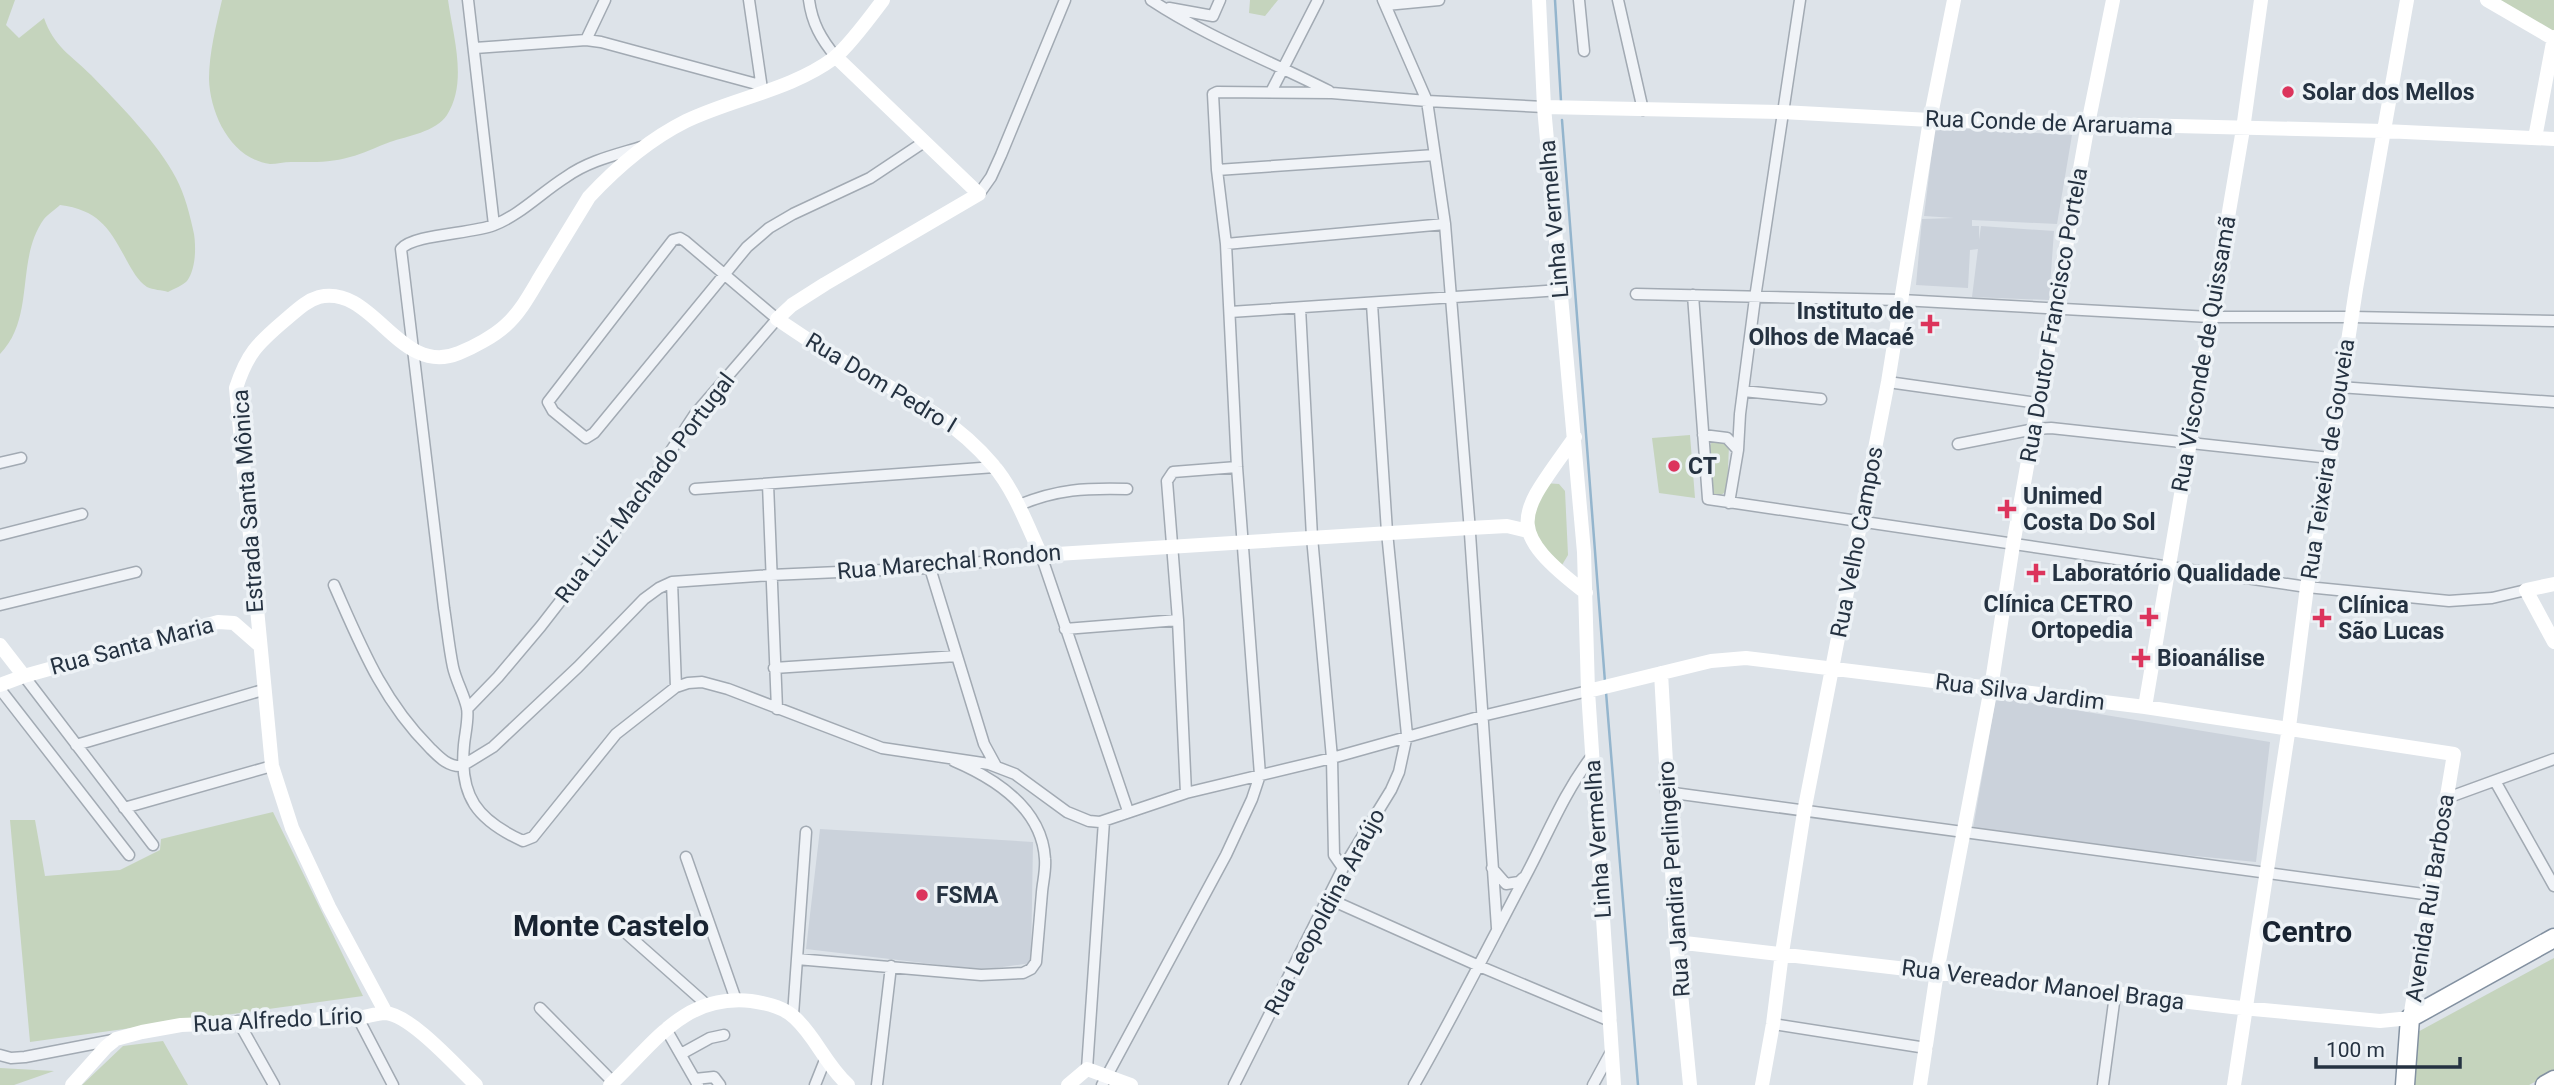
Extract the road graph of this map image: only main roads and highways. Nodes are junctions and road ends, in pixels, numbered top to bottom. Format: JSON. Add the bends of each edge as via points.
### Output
{"nodes":[{"id":1,"x":1539,"y":0,"type":"edge"},
{"id":2,"x":1954,"y":0,"type":"edge"},
{"id":3,"x":2113,"y":0,"type":"edge"},
{"id":4,"x":2261,"y":0,"type":"edge"},
{"id":5,"x":2407,"y":0,"type":"edge"},
{"id":6,"x":2487,"y":0,"type":"edge"},
{"id":7,"x":878,"y":3,"type":"edge"},
{"id":8,"x":2554,"y":38,"type":"edge"},
{"id":9,"x":836,"y":57,"type":"junction"},
{"id":10,"x":1544,"y":107,"type":"junction"},
{"id":11,"x":1930,"y":120,"type":"junction"},
{"id":12,"x":2088,"y":124,"type":"junction"},
{"id":13,"x":2243,"y":129,"type":"junction"},
{"id":14,"x":2384,"y":131,"type":"junction"},
{"id":15,"x":2535,"y":138,"type":"junction"},
{"id":16,"x":2554,"y":139,"type":"edge"},
{"id":17,"x":777,"y":319,"type":"joint"},
{"id":18,"x":1575,"y":437,"type":"junction"},
{"id":19,"x":1548,"y":474,"type":"junction"},
{"id":20,"x":1579,"y":487,"type":"junction"},
{"id":21,"x":1527,"y":524,"type":"junction"},
{"id":22,"x":1584,"y":552,"type":"junction"},
{"id":23,"x":1041,"y":555,"type":"joint"},
{"id":24,"x":1549,"y":562,"type":"junction"},
{"id":25,"x":2554,"y":584,"type":"edge"},
{"id":26,"x":1586,"y":593,"type":"junction"},
{"id":27,"x":2554,"y":642,"type":"edge"},
{"id":28,"x":258,"y":643,"type":"junction"},
{"id":29,"x":0,"y":645,"type":"edge"},
{"id":30,"x":1834,"y":668,"type":"junction"},
{"id":31,"x":1661,"y":673,"type":"junction"},
{"id":32,"x":24,"y":676,"type":"junction"},
{"id":33,"x":0,"y":687,"type":"edge"},
{"id":34,"x":1991,"y":688,"type":"junction"},
{"id":35,"x":1600,"y":689,"type":"junction"},
{"id":36,"x":2145,"y":707,"type":"junction"},
{"id":37,"x":2289,"y":727,"type":"junction"},
{"id":38,"x":2454,"y":754,"type":"joint"},
{"id":39,"x":2554,"y":938,"type":"edge"},
{"id":40,"x":1676,"y":942,"type":"junction"},
{"id":41,"x":1782,"y":954,"type":"junction"},
{"id":42,"x":1937,"y":972,"type":"junction"},
{"id":43,"x":2246,"y":1009,"type":"junction"},
{"id":44,"x":386,"y":1013,"type":"junction"},
{"id":45,"x":2410,"y":1018,"type":"junction"},
{"id":46,"x":1105,"y":1080,"type":"edge"},
{"id":47,"x":2554,"y":1080,"type":"edge"},
{"id":48,"x":74,"y":1084,"type":"edge"},
{"id":49,"x":612,"y":1084,"type":"edge"},
{"id":50,"x":476,"y":1085,"type":"edge"},
{"id":51,"x":848,"y":1085,"type":"edge"},
{"id":52,"x":1068,"y":1085,"type":"edge"},
{"id":53,"x":1131,"y":1085,"type":"edge"},
{"id":54,"x":1614,"y":1085,"type":"edge"},
{"id":55,"x":1690,"y":1085,"type":"edge"},
{"id":56,"x":1762,"y":1085,"type":"edge"},
{"id":57,"x":1920,"y":1085,"type":"edge"},
{"id":58,"x":2234,"y":1085,"type":"edge"},
{"id":59,"x":2405,"y":1085,"type":"edge"},
{"id":60,"x":2545,"y":1085,"type":"edge"}],
"edges":[{"from":1,"to":10,"type":"main road","name":"Linha Vermelha"},
{"from":2,"to":11,"type":"main road","name":"Rua Velho Campos"},
{"from":3,"to":12,"type":"main road","name":"Rua Doutor Francisco Portela"},
{"from":4,"to":13,"type":"main road","name":"Rua Visconde de Quissamã"},
{"from":5,"to":14,"type":"main road","name":"Rua Teixeira de Gouveia"},
{"from":6,"to":8,"type":"main road"},
{"from":7,"to":9,"type":"main road"},
{"from":8,"to":15,"type":"main road"},
{"from":9,"to":17,"type":"main road","name":"Rua Luiz Machado Portugal","via":[[979,194],[825,284]]},
{"from":9,"to":28,"type":"main road","name":"Estrada Santa Mônica","via":[[685,122],[649,144],[589,197],[505,327],[459,353],[427,357],[413,351],[360,307],[345,300],[319,298],[302,305],[257,345],[243,365],[236,388]]},
{"from":10,"to":11,"type":"main road","name":"Rua Conde de Araruama"},
{"from":10,"to":18,"type":"main road","name":"Linha Vermelha"},
{"from":11,"to":12,"type":"main road","name":"Rua Conde de Araruama"},
{"from":11,"to":30,"type":"main road","name":"Rua Velho Campos","via":[[1888,382]]},
{"from":12,"to":13,"type":"main road","name":"Rua Conde de Araruama"},
{"from":12,"to":34,"type":"main road","name":"Rua Doutor Francisco Portela"},
{"from":13,"to":14,"type":"main road","name":"Rua Conde de Araruama"},
{"from":13,"to":36,"type":"main road","name":"Rua Visconde de Quissamã"},
{"from":14,"to":15,"type":"main road","name":"Rua Conde de Araruama"},
{"from":14,"to":37,"type":"main road","name":"Rua Teixeira de Gouveia","via":[[2307,587]]},
{"from":15,"to":16,"type":"main road","name":"Rua Conde de Araruama"},
{"from":17,"to":23,"type":"main road","name":"Rua Dom Pedro I","via":[[964,434],[995,467],[1019,505]]},
{"from":18,"to":19,"type":"main road"},
{"from":18,"to":20,"type":"main road","name":"Linha Vermelha"},
{"from":19,"to":20,"type":"main road","via":[[1566,475]]},
{"from":19,"to":21,"type":"main road","via":[[1538,487]]},
{"from":20,"to":22,"type":"main road","name":"Linha Vermelha"},
{"from":21,"to":23,"type":"main road","name":"Rua Marechal Rondon"},
{"from":21,"to":24,"type":"main road","via":[[1535,546]]},
{"from":22,"to":24,"type":"main road","via":[[1572,565],[1560,567]]},
{"from":22,"to":26,"type":"main road","name":"Linha Vermelha"},
{"from":24,"to":26,"type":"main road"},
{"from":25,"to":27,"type":"main road","via":[[2526,590]]},
{"from":26,"to":35,"type":"main road","name":"Linha Vermelha"},
{"from":28,"to":32,"type":"main road","name":"Rua Santa Maria","via":[[234,623],[218,622]]},
{"from":28,"to":44,"type":"main road","name":"Estrada Santa Mônica","via":[[272,766],[292,828]]},
{"from":29,"to":32,"type":"main road"},
{"from":30,"to":31,"type":"main road","name":"Rua Silva Jardim","via":[[1746,658]]},
{"from":30,"to":34,"type":"main road","name":"Rua Silva Jardim"},
{"from":30,"to":41,"type":"main road","name":"Rua Velho Campos","via":[[1804,812]]},
{"from":31,"to":35,"type":"main road","name":"Rua Silva Jardim"},
{"from":31,"to":40,"type":"main road","name":"Rua Jandira Perlingeiro"},
{"from":32,"to":33,"type":"main road","name":"Rua Santa Maria"},
{"from":34,"to":36,"type":"main road","name":"Rua Silva Jardim"},
{"from":34,"to":42,"type":"main road","name":"Rua Doutor Francisco Portela"},
{"from":35,"to":54,"type":"main road","name":"Linha Vermelha","via":[[1592,756]]},
{"from":36,"to":37,"type":"main road","name":"Rua Silva Jardim"},
{"from":37,"to":38,"type":"main road","name":"Rua Silva Jardim"},
{"from":37,"to":43,"type":"main road","name":"Rua Teixeira de Gouveia"},
{"from":38,"to":45,"type":"main road","name":"Avenida Rui Barbosa"},
{"from":39,"to":45,"type":"highway"},
{"from":40,"to":41,"type":"main road","name":"Rua Vereador Manoel Braga"},
{"from":40,"to":55,"type":"main road","name":"Rua Jandira Perlingeiro"},
{"from":41,"to":42,"type":"main road","name":"Rua Vereador Manoel Braga"},
{"from":41,"to":56,"type":"main road","name":"Rua Velho Campos"},
{"from":42,"to":43,"type":"main road","name":"Rua Vereador Manoel Braga"},
{"from":42,"to":57,"type":"main road","name":"Rua Doutor Francisco Portela"},
{"from":43,"to":45,"type":"main road","name":"Rua Vereador Manoel Braga","via":[[2380,1021]]},
{"from":43,"to":58,"type":"main road","name":"Rua Teixeira de Gouveia"},
{"from":44,"to":48,"type":"main road","name":"Rua Alfredo Lírio","via":[[181,1025],[116,1039]]},
{"from":44,"to":50,"type":"main road","name":"Rua Alfredo Lírio","via":[[423,1035]]},
{"from":45,"to":59,"type":"highway","name":"Avenida Rui Barbosa"},
{"from":46,"to":52,"type":"main road","via":[[1087,1069]]},
{"from":46,"to":53,"type":"main road"},
{"from":47,"to":60,"type":"highway"},
{"from":49,"to":51,"type":"main road","via":[[666,1029],[706,1004],[736,1000],[762,1002],[793,1015]]}]}
